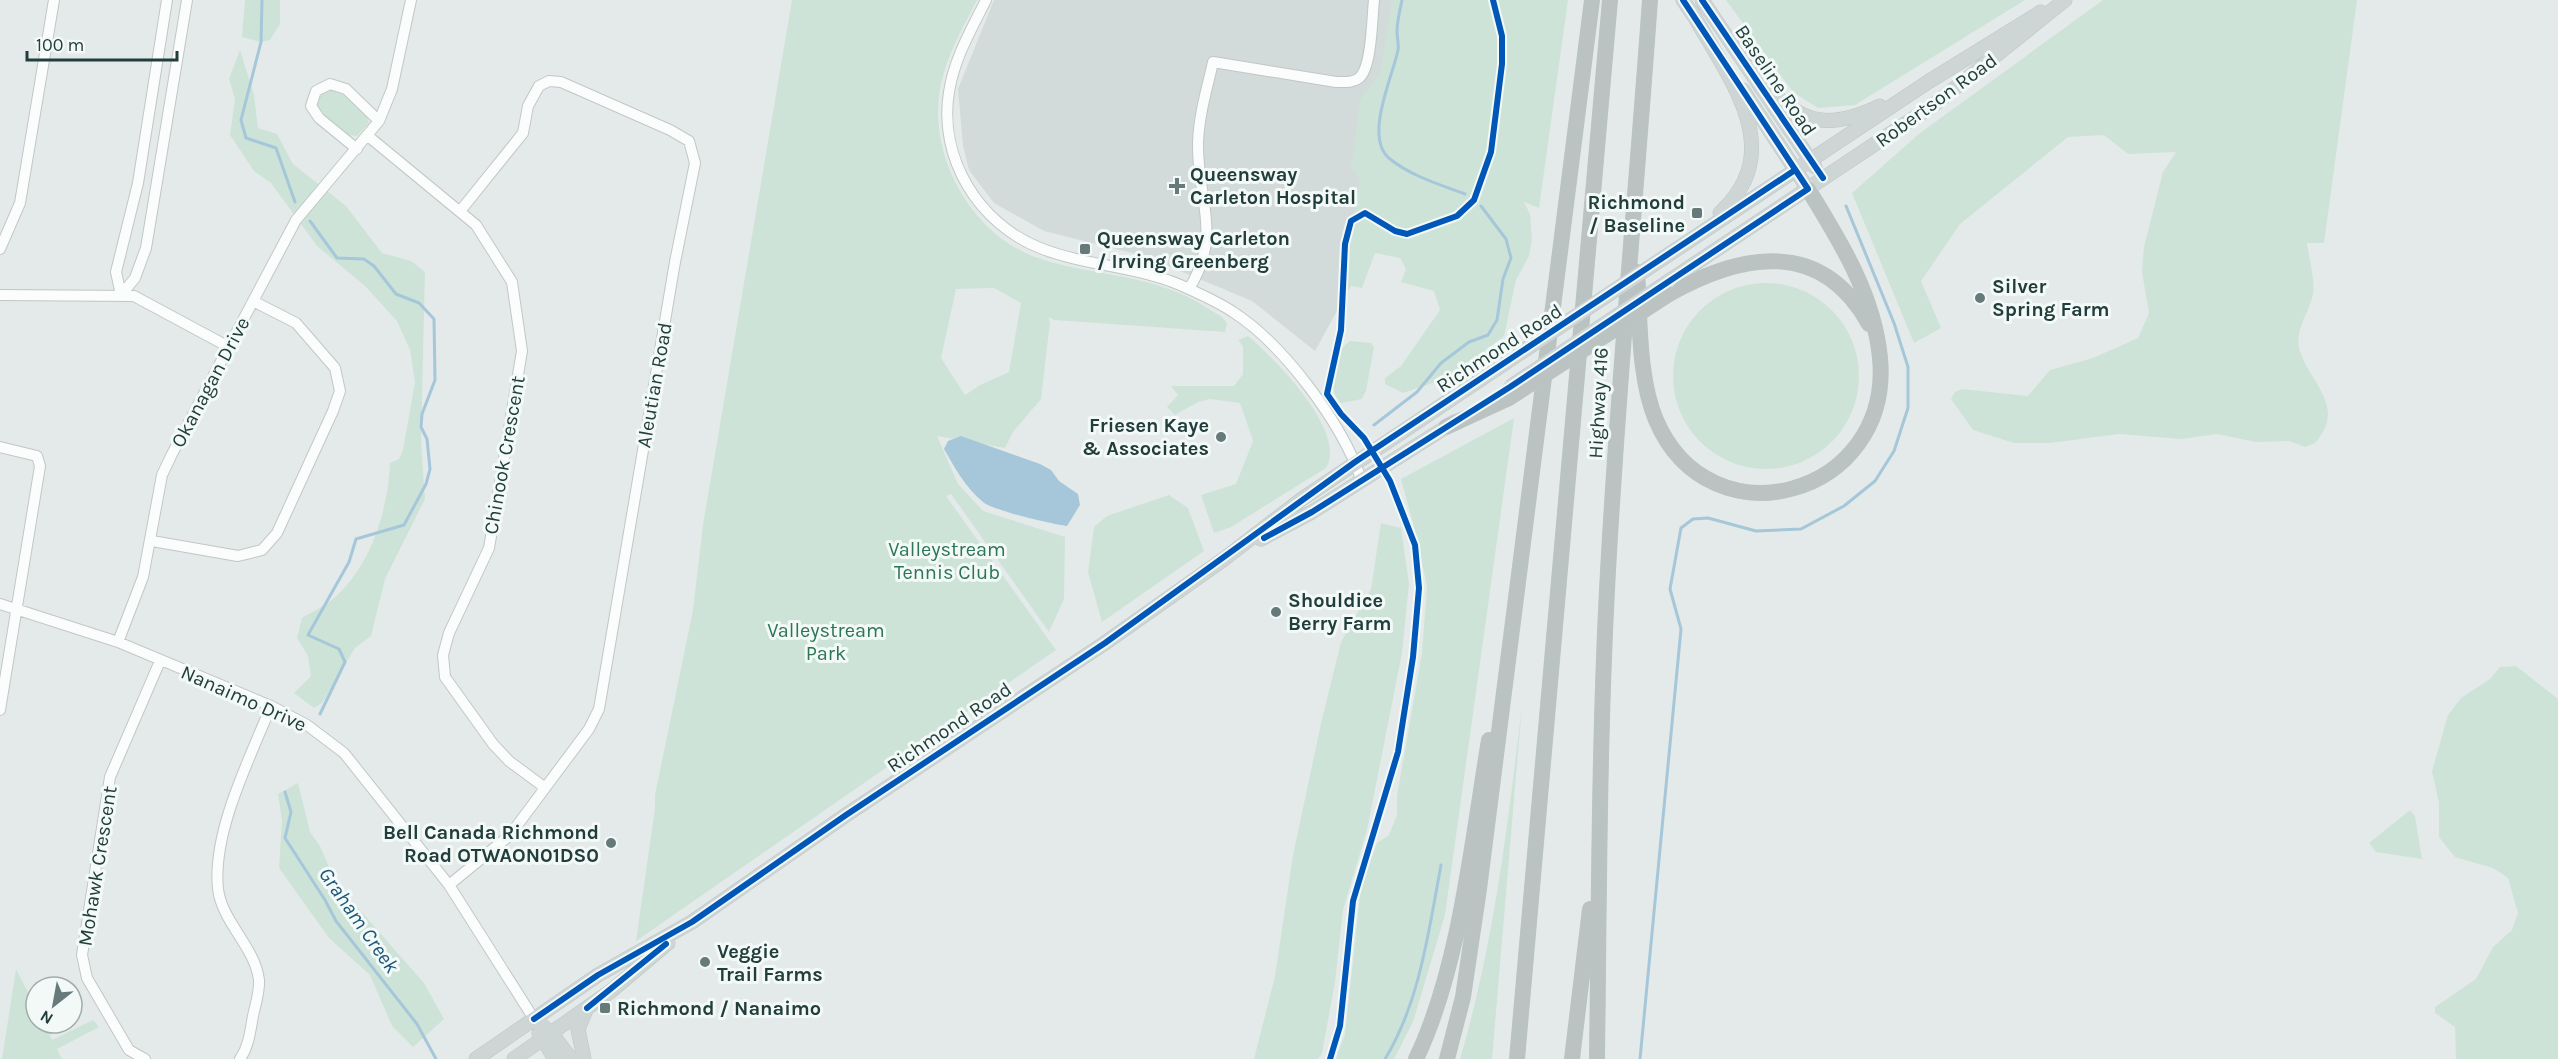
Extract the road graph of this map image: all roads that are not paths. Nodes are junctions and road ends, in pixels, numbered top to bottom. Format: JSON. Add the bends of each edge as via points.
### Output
{"nodes":[{"id":1,"x":54,"y":0,"type":"edge"},
{"id":2,"x":166,"y":0,"type":"edge"},
{"id":3,"x":187,"y":0,"type":"edge"},
{"id":4,"x":411,"y":0,"type":"edge"},
{"id":5,"x":986,"y":0,"type":"edge"},
{"id":6,"x":1374,"y":0,"type":"edge"},
{"id":7,"x":1592,"y":0,"type":"edge"},
{"id":8,"x":1610,"y":0,"type":"edge"},
{"id":9,"x":1650,"y":0,"type":"edge"},
{"id":10,"x":1683,"y":0,"type":"edge"},
{"id":11,"x":1702,"y":0,"type":"edge"},
{"id":12,"x":2062,"y":2,"type":"edge"},
{"id":13,"x":1692,"y":12,"type":"junction"},
{"id":14,"x":1745,"y":64,"type":"junction"},
{"id":15,"x":1928,"y":82,"type":"junction"},
{"id":16,"x":151,"y":90,"type":"junction"},
{"id":17,"x":171,"y":95,"type":"junction"},
{"id":18,"x":379,"y":122,"type":"junction"},
{"id":19,"x":368,"y":136,"type":"junction"},
{"id":20,"x":357,"y":148,"type":"junction"},
{"id":21,"x":1810,"y":161,"type":"junction"},
{"id":22,"x":1795,"y":170,"type":"junction"},
{"id":23,"x":1822,"y":178,"type":"junction"},
{"id":24,"x":1808,"y":189,"type":"junction"},
{"id":25,"x":461,"y":210,"type":"junction"},
{"id":26,"x":1634,"y":230,"type":"junction"},
{"id":27,"x":1686,"y":243,"type":"junction"},
{"id":28,"x":0,"y":249,"type":"edge"},
{"id":29,"x":1669,"y":287,"type":"junction"},
{"id":30,"x":1190,"y":289,"type":"junction"},
{"id":31,"x":0,"y":295,"type":"edge"},
{"id":32,"x":121,"y":295,"type":"junction"},
{"id":33,"x":253,"y":301,"type":"junction"},
{"id":34,"x":1878,"y":343,"type":"junction"},
{"id":35,"x":227,"y":346,"type":"junction"},
{"id":36,"x":1446,"y":427,"type":"joint"},
{"id":37,"x":0,"y":447,"type":"edge"},
{"id":38,"x":1355,"y":462,"type":"junction"},
{"id":39,"x":1361,"y":479,"type":"junction"},
{"id":40,"x":152,"y":541,"type":"junction"},
{"id":41,"x":1224,"y":559,"type":"junction"},
{"id":42,"x":1517,"y":578,"type":"junction"},
{"id":43,"x":0,"y":604,"type":"edge"},
{"id":44,"x":16,"y":610,"type":"junction"},
{"id":45,"x":118,"y":642,"type":"junction"},
{"id":46,"x":160,"y":661,"type":"junction"},
{"id":47,"x":271,"y":706,"type":"junction"},
{"id":48,"x":0,"y":710,"type":"edge"},
{"id":49,"x":544,"y":788,"type":"junction"},
{"id":50,"x":1600,"y":810,"type":"junction"},
{"id":51,"x":449,"y":885,"type":"junction"},
{"id":52,"x":692,"y":922,"type":"junction"},
{"id":53,"x":587,"y":1008,"type":"junction"},
{"id":54,"x":534,"y":1019,"type":"junction"},
{"id":55,"x":546,"y":1037,"type":"junction"},
{"id":56,"x":145,"y":1059,"type":"edge"},
{"id":57,"x":240,"y":1059,"type":"edge"},
{"id":58,"x":476,"y":1059,"type":"edge"},
{"id":59,"x":514,"y":1059,"type":"edge"},
{"id":60,"x":555,"y":1059,"type":"edge"},
{"id":61,"x":571,"y":1059,"type":"edge"},
{"id":62,"x":584,"y":1059,"type":"edge"},
{"id":63,"x":1416,"y":1059,"type":"edge"},
{"id":64,"x":1447,"y":1059,"type":"edge"},
{"id":65,"x":1517,"y":1059,"type":"edge"},
{"id":66,"x":1572,"y":1059,"type":"edge"},
{"id":67,"x":1598,"y":1059,"type":"edge"}],
"edges":[{"from":1,"to":28,"type":"street","via":[[20,203]]},
{"from":2,"to":16,"type":"street"},
{"from":3,"to":17,"type":"street"},
{"from":4,"to":18,"type":"street","name":"Okanagan Drive","via":[[392,89]]},
{"from":5,"to":30,"type":"street","via":[[958,59],[947,112],[952,150],[972,194],[1004,228],[1038,247]]},
{"from":6,"to":30,"type":"street","via":[[1366,66],[1354,81],[1336,82],[1213,62],[1200,110],[1198,144],[1209,225],[1208,246]]},
{"from":7,"to":42,"type":"highway"},
{"from":8,"to":65,"type":"highway"},
{"from":9,"to":26,"type":"highway","name":"Highway 416"},
{"from":10,"to":13,"type":"main road","name":"Baseline Road"},
{"from":11,"to":14,"type":"main road","name":"Baseline Road"},
{"from":12,"to":15,"type":"main road","name":"Robertson Road","via":[[2029,18]]},
{"from":12,"to":23,"type":"main road","name":"Robertson Road","via":[[1935,104]]},
{"from":13,"to":22,"type":"main road","name":"Baseline Road"},
{"from":13,"to":27,"type":"main road","via":[[1746,113],[1753,153],[1738,194]]},
{"from":14,"to":15,"type":"main road","via":[[1791,109],[1827,121],[1852,118]]},
{"from":14,"to":21,"type":"main road","name":"Baseline Road"},
{"from":15,"to":21,"type":"main road","name":"Robertson Road"},
{"from":16,"to":17,"type":"street"},
{"from":16,"to":32,"type":"street","via":[[138,183],[116,272]]},
{"from":17,"to":32,"type":"street","via":[[146,248],[135,278]]},
{"from":18,"to":19,"type":"street","name":"Okanagan Drive"},
{"from":18,"to":20,"type":"street","via":[[346,89],[330,84],[316,91],[311,106],[319,118]]},
{"from":19,"to":20,"type":"street","name":"Okanagan Drive"},
{"from":19,"to":25,"type":"street","name":"Chinook Crescent"},
{"from":20,"to":33,"type":"street","name":"Okanagan Drive","via":[[296,220]]},
{"from":21,"to":22,"type":"main road","name":"Robertson Road"},
{"from":21,"to":23,"type":"main road","name":"Baseline Road"},
{"from":22,"to":24,"type":"main road","name":"Baseline Road"},
{"from":22,"to":27,"type":"main road","name":"Richmond Road"},
{"from":23,"to":24,"type":"main road","name":"Robertson Road"},
{"from":24,"to":29,"type":"main road"},
{"from":24,"to":34,"type":"highway","via":[[1852,263]]},
{"from":25,"to":49,"type":"street","name":"Chinook Crescent","via":[[491,244],[512,282],[522,351],[489,548],[449,633],[443,655],[445,677],[509,761]]},
{"from":25,"to":49,"type":"street","name":"Aleutian Road","via":[[523,133],[528,106],[539,86],[549,81],[561,82],[670,130],[689,141],[695,163],[599,709],[589,729]]},
{"from":26,"to":34,"type":"highway","via":[[1645,373],[1655,419],[1684,461],[1717,483],[1742,492],[1782,493],[1810,484],[1836,469],[1863,438],[1874,414],[1880,372]]},
{"from":26,"to":50,"type":"highway","name":"Highway 416","via":[[1607,591]]},
{"from":27,"to":38,"type":"main road","name":"Richmond Road","bridge":true},
{"from":29,"to":34,"type":"highway","via":[[1745,262],[1788,262],[1814,271],[1845,293],[1862,312]]},
{"from":29,"to":36,"type":"highway","bridge":true,"via":[[1509,393]]},
{"from":30,"to":38,"type":"street","via":[[1233,312],[1288,361]]},
{"from":31,"to":32,"type":"street"},
{"from":32,"to":35,"type":"street","via":[[134,296]]},
{"from":33,"to":35,"type":"street","name":"Okanagan Drive"},
{"from":33,"to":40,"type":"street","via":[[296,323],[335,368],[340,391],[333,411],[278,533],[262,550],[238,556]]},
{"from":35,"to":40,"type":"street","name":"Okanagan Drive","via":[[162,475]]},
{"from":36,"to":39,"type":"main road","name":"Richmond Road"},
{"from":37,"to":44,"type":"street","via":[[37,456],[40,466]]},
{"from":38,"to":39,"type":"street"},
{"from":38,"to":41,"type":"main road","name":"Richmond Road"},
{"from":39,"to":41,"type":"main road","name":"Richmond Road","via":[[1312,512]]},
{"from":40,"to":45,"type":"street","name":"Okanagan Drive","via":[[144,577]]},
{"from":41,"to":52,"type":"main road","name":"Richmond Road"},
{"from":42,"to":63,"type":"highway","via":[[1448,964],[1432,1021]]},
{"from":42,"to":64,"type":"highway","via":[[1479,890],[1462,997]]},
{"from":43,"to":44,"type":"street","name":"Nanaimo Drive"},
{"from":44,"to":45,"type":"street","name":"Nanaimo Drive"},
{"from":44,"to":48,"type":"street"},
{"from":45,"to":46,"type":"street","name":"Nanaimo Drive"},
{"from":46,"to":47,"type":"street","name":"Nanaimo Drive"},
{"from":46,"to":56,"type":"street","name":"Mohawk Crescent","via":[[110,777],[82,955],[87,978],[129,1050]]},
{"from":47,"to":51,"type":"street","name":"Nanaimo Drive","via":[[307,725],[344,753]]},
{"from":47,"to":57,"type":"street","via":[[231,807],[219,866],[218,890],[259,981],[248,1048]]},
{"from":49,"to":51,"type":"street","name":"Aleutian Road","via":[[510,835]]},
{"from":50,"to":66,"type":"highway"},
{"from":50,"to":67,"type":"highway"},
{"from":51,"to":54,"type":"street","name":"Nanaimo Drive"},
{"from":52,"to":53,"type":"main road","name":"Richmond Road"},
{"from":52,"to":54,"type":"main road","name":"Richmond Road","via":[[598,975]]},
{"from":53,"to":55,"type":"main road","name":"Richmond Road"},
{"from":53,"to":62,"type":"main road","via":[[578,1029]]},
{"from":54,"to":55,"type":"main road"},
{"from":54,"to":58,"type":"main road","name":"Richmond Road"},
{"from":55,"to":59,"type":"main road","name":"Richmond Road"},
{"from":55,"to":60,"type":"main road"},
{"from":55,"to":61,"type":"main road"}]}
